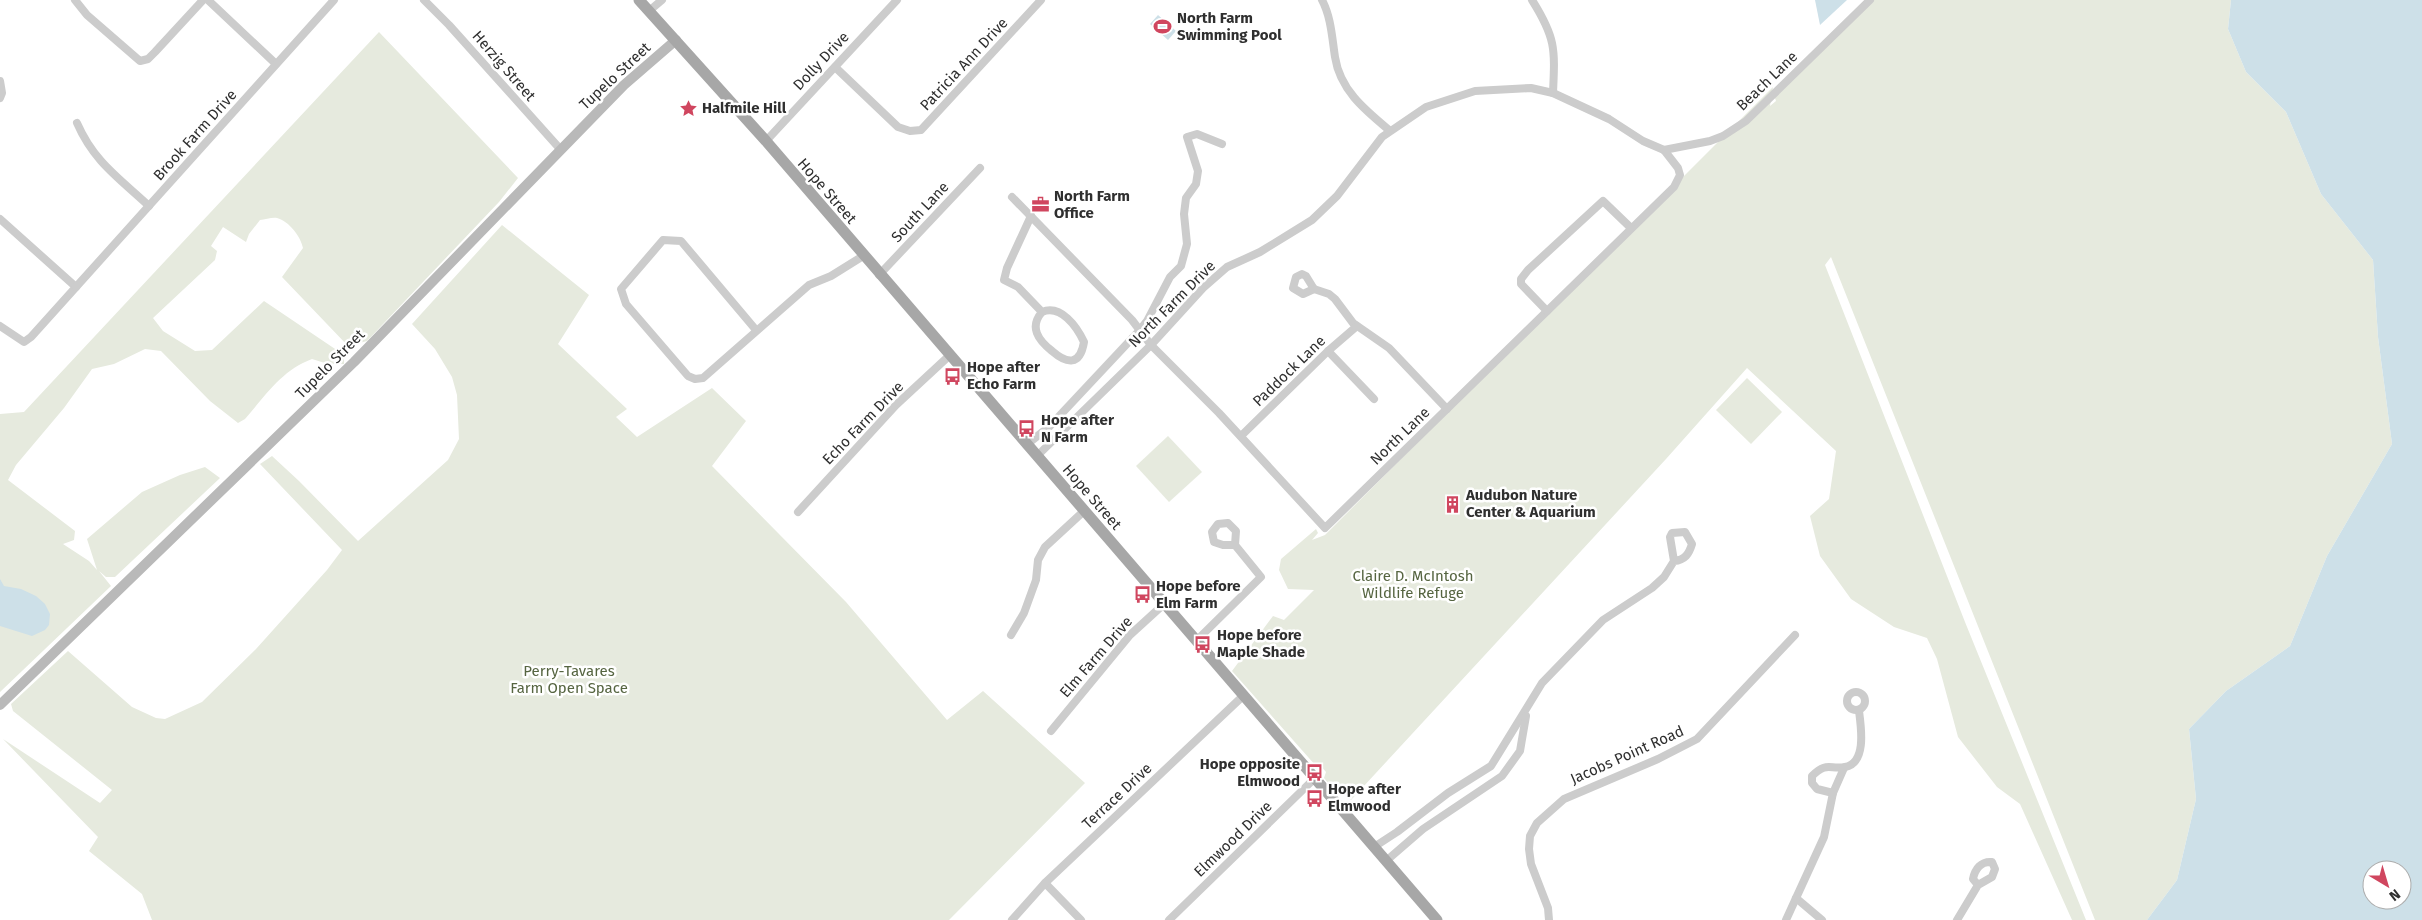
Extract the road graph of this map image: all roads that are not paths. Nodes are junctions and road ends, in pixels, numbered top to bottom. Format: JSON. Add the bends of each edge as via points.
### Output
{"nodes":[{"id":1,"x":203,"y":0,"type":"edge"},
{"id":2,"x":208,"y":0,"type":"edge"},
{"id":3,"x":334,"y":0,"type":"edge"},
{"id":4,"x":424,"y":0,"type":"edge"},
{"id":5,"x":639,"y":0,"type":"edge"},
{"id":6,"x":662,"y":0,"type":"edge"},
{"id":7,"x":897,"y":0,"type":"edge"},
{"id":8,"x":1042,"y":0,"type":"edge"},
{"id":9,"x":1322,"y":0,"type":"edge"},
{"id":10,"x":1532,"y":0,"type":"edge"},
{"id":11,"x":1870,"y":0,"type":"edge"},
{"id":12,"x":75,"y":1,"type":"edge"},
{"id":13,"x":649,"y":11,"type":"junction"},
{"id":14,"x":676,"y":40,"type":"junction"},
{"id":15,"x":276,"y":64,"type":"junction"},
{"id":16,"x":835,"y":67,"type":"junction"},
{"id":17,"x":0,"y":81,"type":"edge"},
{"id":18,"x":1553,"y":93,"type":"junction"},
{"id":19,"x":0,"y":98,"type":"edge"},
{"id":20,"x":77,"y":124,"type":"dead end"},
{"id":21,"x":1389,"y":130,"type":"junction"},
{"id":22,"x":766,"y":142,"type":"junction"},
{"id":23,"x":1222,"y":144,"type":"dead end"},
{"id":24,"x":561,"y":150,"type":"junction"},
{"id":25,"x":1664,"y":150,"type":"junction"},
{"id":26,"x":980,"y":168,"type":"dead end"},
{"id":27,"x":1012,"y":197,"type":"dead end"},
{"id":28,"x":150,"y":206,"type":"junction"},
{"id":29,"x":1031,"y":216,"type":"junction"},
{"id":30,"x":0,"y":218,"type":"edge"},
{"id":31,"x":1631,"y":228,"type":"junction"},
{"id":32,"x":863,"y":256,"type":"junction"},
{"id":33,"x":879,"y":275,"type":"junction"},
{"id":34,"x":76,"y":287,"type":"junction"},
{"id":35,"x":1314,"y":289,"type":"dead end"},
{"id":36,"x":1547,"y":311,"type":"junction"},
{"id":37,"x":1042,"y":312,"type":"junction"},
{"id":38,"x":0,"y":326,"type":"edge"},
{"id":39,"x":1357,"y":326,"type":"junction"},
{"id":40,"x":756,"y":330,"type":"junction"},
{"id":41,"x":1139,"y":331,"type":"junction"},
{"id":42,"x":1151,"y":345,"type":"junction"},
{"id":43,"x":1328,"y":351,"type":"junction"},
{"id":44,"x":950,"y":355,"type":"junction"},
{"id":45,"x":1374,"y":400,"type":"dead end"},
{"id":46,"x":1447,"y":409,"type":"junction"},
{"id":47,"x":1241,"y":436,"type":"junction"},
{"id":48,"x":1026,"y":445,"type":"junction"},
{"id":49,"x":1037,"y":456,"type":"junction"},
{"id":50,"x":1084,"y":511,"type":"junction"},
{"id":51,"x":798,"y":512,"type":"dead end"},
{"id":52,"x":1234,"y":545,"type":"dead end"},
{"id":53,"x":1674,"y":561,"type":"dead end"},
{"id":54,"x":1164,"y":604,"type":"junction"},
{"id":55,"x":1011,"y":635,"type":"dead end"},
{"id":56,"x":1795,"y":635,"type":"dead end"},
{"id":57,"x":1196,"y":641,"type":"junction"},
{"id":58,"x":1243,"y":696,"type":"junction"},
{"id":59,"x":1531,"y":702,"type":"junction"},
{"id":60,"x":0,"y":705,"type":"edge"},
{"id":61,"x":1859,"y":711,"type":"dead end"},
{"id":62,"x":1051,"y":731,"type":"dead end"},
{"id":63,"x":1844,"y":768,"type":"junction"},
{"id":64,"x":1485,"y":771,"type":"junction"},
{"id":65,"x":1315,"y":778,"type":"junction"},
{"id":66,"x":1495,"y":782,"type":"junction"},
{"id":67,"x":1448,"y":792,"type":"junction"},
{"id":68,"x":1833,"y":793,"type":"junction"},
{"id":69,"x":1458,"y":805,"type":"junction"},
{"id":70,"x":1408,"y":823,"type":"junction"},
{"id":71,"x":1417,"y":834,"type":"junction"},
{"id":72,"x":1374,"y":847,"type":"junction"},
{"id":73,"x":1386,"y":862,"type":"junction"},
{"id":74,"x":1045,"y":883,"type":"junction"},
{"id":75,"x":1978,"y":885,"type":"dead end"},
{"id":76,"x":1796,"y":898,"type":"junction"},
{"id":77,"x":1012,"y":920,"type":"edge"},
{"id":78,"x":1081,"y":920,"type":"edge"},
{"id":79,"x":1169,"y":920,"type":"edge"},
{"id":80,"x":1437,"y":920,"type":"edge"},
{"id":81,"x":1549,"y":920,"type":"edge"},
{"id":82,"x":1786,"y":920,"type":"edge"},
{"id":83,"x":1822,"y":920,"type":"edge"},
{"id":84,"x":1957,"y":920,"type":"edge"}],
"edges":[{"from":1,"to":12,"type":"street","via":[[148,59],[140,61]]},
{"from":2,"to":15,"type":"street"},
{"from":3,"to":15,"type":"street","name":"Brook Farm Drive"},
{"from":4,"to":24,"type":"street","name":"Herzig Street"},
{"from":5,"to":13,"type":"main road","name":"Hope Street"},
{"from":6,"to":13,"type":"street"},
{"from":7,"to":16,"type":"street","name":"Dolly Drive"},
{"from":8,"to":16,"type":"street","name":"Patricia Ann Drive","via":[[921,130],[913,132],[898,127]]},
{"from":9,"to":21,"type":"street","via":[[1331,26],[1335,59],[1345,86],[1362,108]]},
{"from":10,"to":18,"type":"street","via":[[1553,42]]},
{"from":11,"to":25,"type":"street","name":"Beach Lane","via":[[1746,121],[1710,141]]},
{"from":13,"to":14,"type":"main road","name":"Hope Street"},
{"from":14,"to":22,"type":"main road","name":"Hope Street"},
{"from":14,"to":24,"type":"main road","name":"Tupelo Street","via":[[624,85]]},
{"from":15,"to":28,"type":"street","name":"Brook Farm Drive"},
{"from":16,"to":22,"type":"street","name":"Dolly Drive"},
{"from":17,"to":19,"type":"street"},
{"from":18,"to":21,"type":"street","name":"North Farm Drive","via":[[1531,88],[1475,91],[1426,107]]},
{"from":18,"to":25,"type":"street","name":"North Farm Drive","via":[[1610,119],[1643,142]]},
{"from":20,"to":28,"type":"street","via":[[97,159]]},
{"from":21,"to":42,"type":"street","name":"North Farm Drive","via":[[1322,212],[1260,252],[1228,267],[1173,319]]},
{"from":22,"to":32,"type":"main road","name":"Hope Street"},
{"from":23,"to":41,"type":"street","name":"North Farm Drive","via":[[1197,134],[1188,136],[1198,171],[1196,184],[1186,198],[1187,244],[1181,266],[1170,277]]},
{"from":24,"to":60,"type":"main road","name":"Tupelo Street","via":[[354,362]]},
{"from":25,"to":31,"type":"street","name":"North Lane","via":[[1680,175],[1674,187]]},
{"from":26,"to":33,"type":"street","name":"South Lane"},
{"from":27,"to":29,"type":"street","name":"North Lane"},
{"from":28,"to":34,"type":"street","name":"Brook Farm Drive"},
{"from":29,"to":37,"type":"street","via":[[1004,280],[1018,287]]},
{"from":29,"to":41,"type":"street","name":"North Lane"},
{"from":30,"to":34,"type":"street"},
{"from":31,"to":36,"type":"street","name":"North Lane"},
{"from":31,"to":36,"type":"street","via":[[1604,201],[1528,270],[1521,279],[1522,284]]},
{"from":32,"to":33,"type":"main road","name":"Hope Street"},
{"from":32,"to":40,"type":"street","via":[[809,286]]},
{"from":33,"to":44,"type":"main road","name":"Hope Street"},
{"from":34,"to":38,"type":"street","name":"Brook Farm Drive","via":[[24,342]]},
{"from":35,"to":39,"type":"street","via":[[1335,299]]},
{"from":36,"to":46,"type":"street","name":"North Lane"},
{"from":37,"to":37,"type":"street","via":[[1056,310],[1080,332],[1083,352],[1077,359],[1063,360],[1040,340],[1035,324]]},
{"from":39,"to":43,"type":"street","name":"Paddock Lane"},
{"from":39,"to":46,"type":"street","via":[[1388,348]]},
{"from":40,"to":40,"type":"street","via":[[703,378],[695,379],[688,376],[626,304],[621,288],[663,240],[681,241]]},
{"from":41,"to":42,"type":"street","name":"North Lane"},
{"from":41,"to":48,"type":"street","name":"North Farm Drive","via":[[1049,427]]},
{"from":42,"to":47,"type":"street","name":"North Lane"},
{"from":42,"to":49,"type":"street","name":"North Farm Drive"},
{"from":43,"to":45,"type":"street"},
{"from":43,"to":47,"type":"street","name":"Paddock Lane"},
{"from":44,"to":48,"type":"main road","name":"Hope Street"},
{"from":44,"to":51,"type":"street","name":"Echo Farm Drive","via":[[896,406]]},
{"from":46,"to":47,"type":"street","name":"North Lane","via":[[1325,528]]},
{"from":48,"to":49,"type":"main road","name":"Hope Street"},
{"from":49,"to":50,"type":"main road","name":"Hope Street"},
{"from":50,"to":54,"type":"main road","name":"Hope Street"},
{"from":50,"to":55,"type":"street","via":[[1045,547],[1038,560],[1036,580],[1024,613]]},
{"from":52,"to":57,"type":"street","via":[[1261,577]]},
{"from":53,"to":59,"type":"street","via":[[1652,588],[1603,620],[1576,646],[1542,682]]},
{"from":54,"to":57,"type":"main road","name":"Hope Street"},
{"from":54,"to":62,"type":"street","name":"Elm Farm Drive","via":[[1130,636]]},
{"from":56,"to":81,"type":"street","name":"Jacobs Point Road","via":[[1698,739],[1658,760],[1564,799],[1537,823],[1530,836],[1529,849]]},
{"from":57,"to":58,"type":"main road","name":"Hope Street"},
{"from":58,"to":65,"type":"main road","name":"Hope Street"},
{"from":58,"to":74,"type":"street","name":"Terrace Drive"},
{"from":59,"to":64,"type":"street"},
{"from":59,"to":66,"type":"street","via":[[1522,729],[1520,751]]},
{"from":61,"to":63,"type":"street","via":[[1858,757]]},
{"from":63,"to":68,"type":"street"},
{"from":63,"to":68,"type":"street","via":[[1826,767],[1812,776],[1812,783],[1818,789]]},
{"from":64,"to":66,"type":"street"},
{"from":64,"to":67,"type":"street"},
{"from":65,"to":72,"type":"main road","name":"Hope Street"},
{"from":65,"to":79,"type":"street","name":"Elmwood Drive"},
{"from":66,"to":69,"type":"street"},
{"from":67,"to":69,"type":"street"},
{"from":67,"to":70,"type":"street"},
{"from":68,"to":76,"type":"street","via":[[1824,837]]},
{"from":69,"to":71,"type":"street"},
{"from":70,"to":71,"type":"street"},
{"from":70,"to":72,"type":"street"},
{"from":71,"to":73,"type":"street"},
{"from":72,"to":73,"type":"main road","name":"Hope Street"},
{"from":73,"to":80,"type":"main road","name":"Hope Street"},
{"from":74,"to":77,"type":"street","name":"Terrace Drive"},
{"from":74,"to":78,"type":"street"},
{"from":75,"to":84,"type":"street"},
{"from":76,"to":82,"type":"street"},
{"from":76,"to":83,"type":"street"}]}
